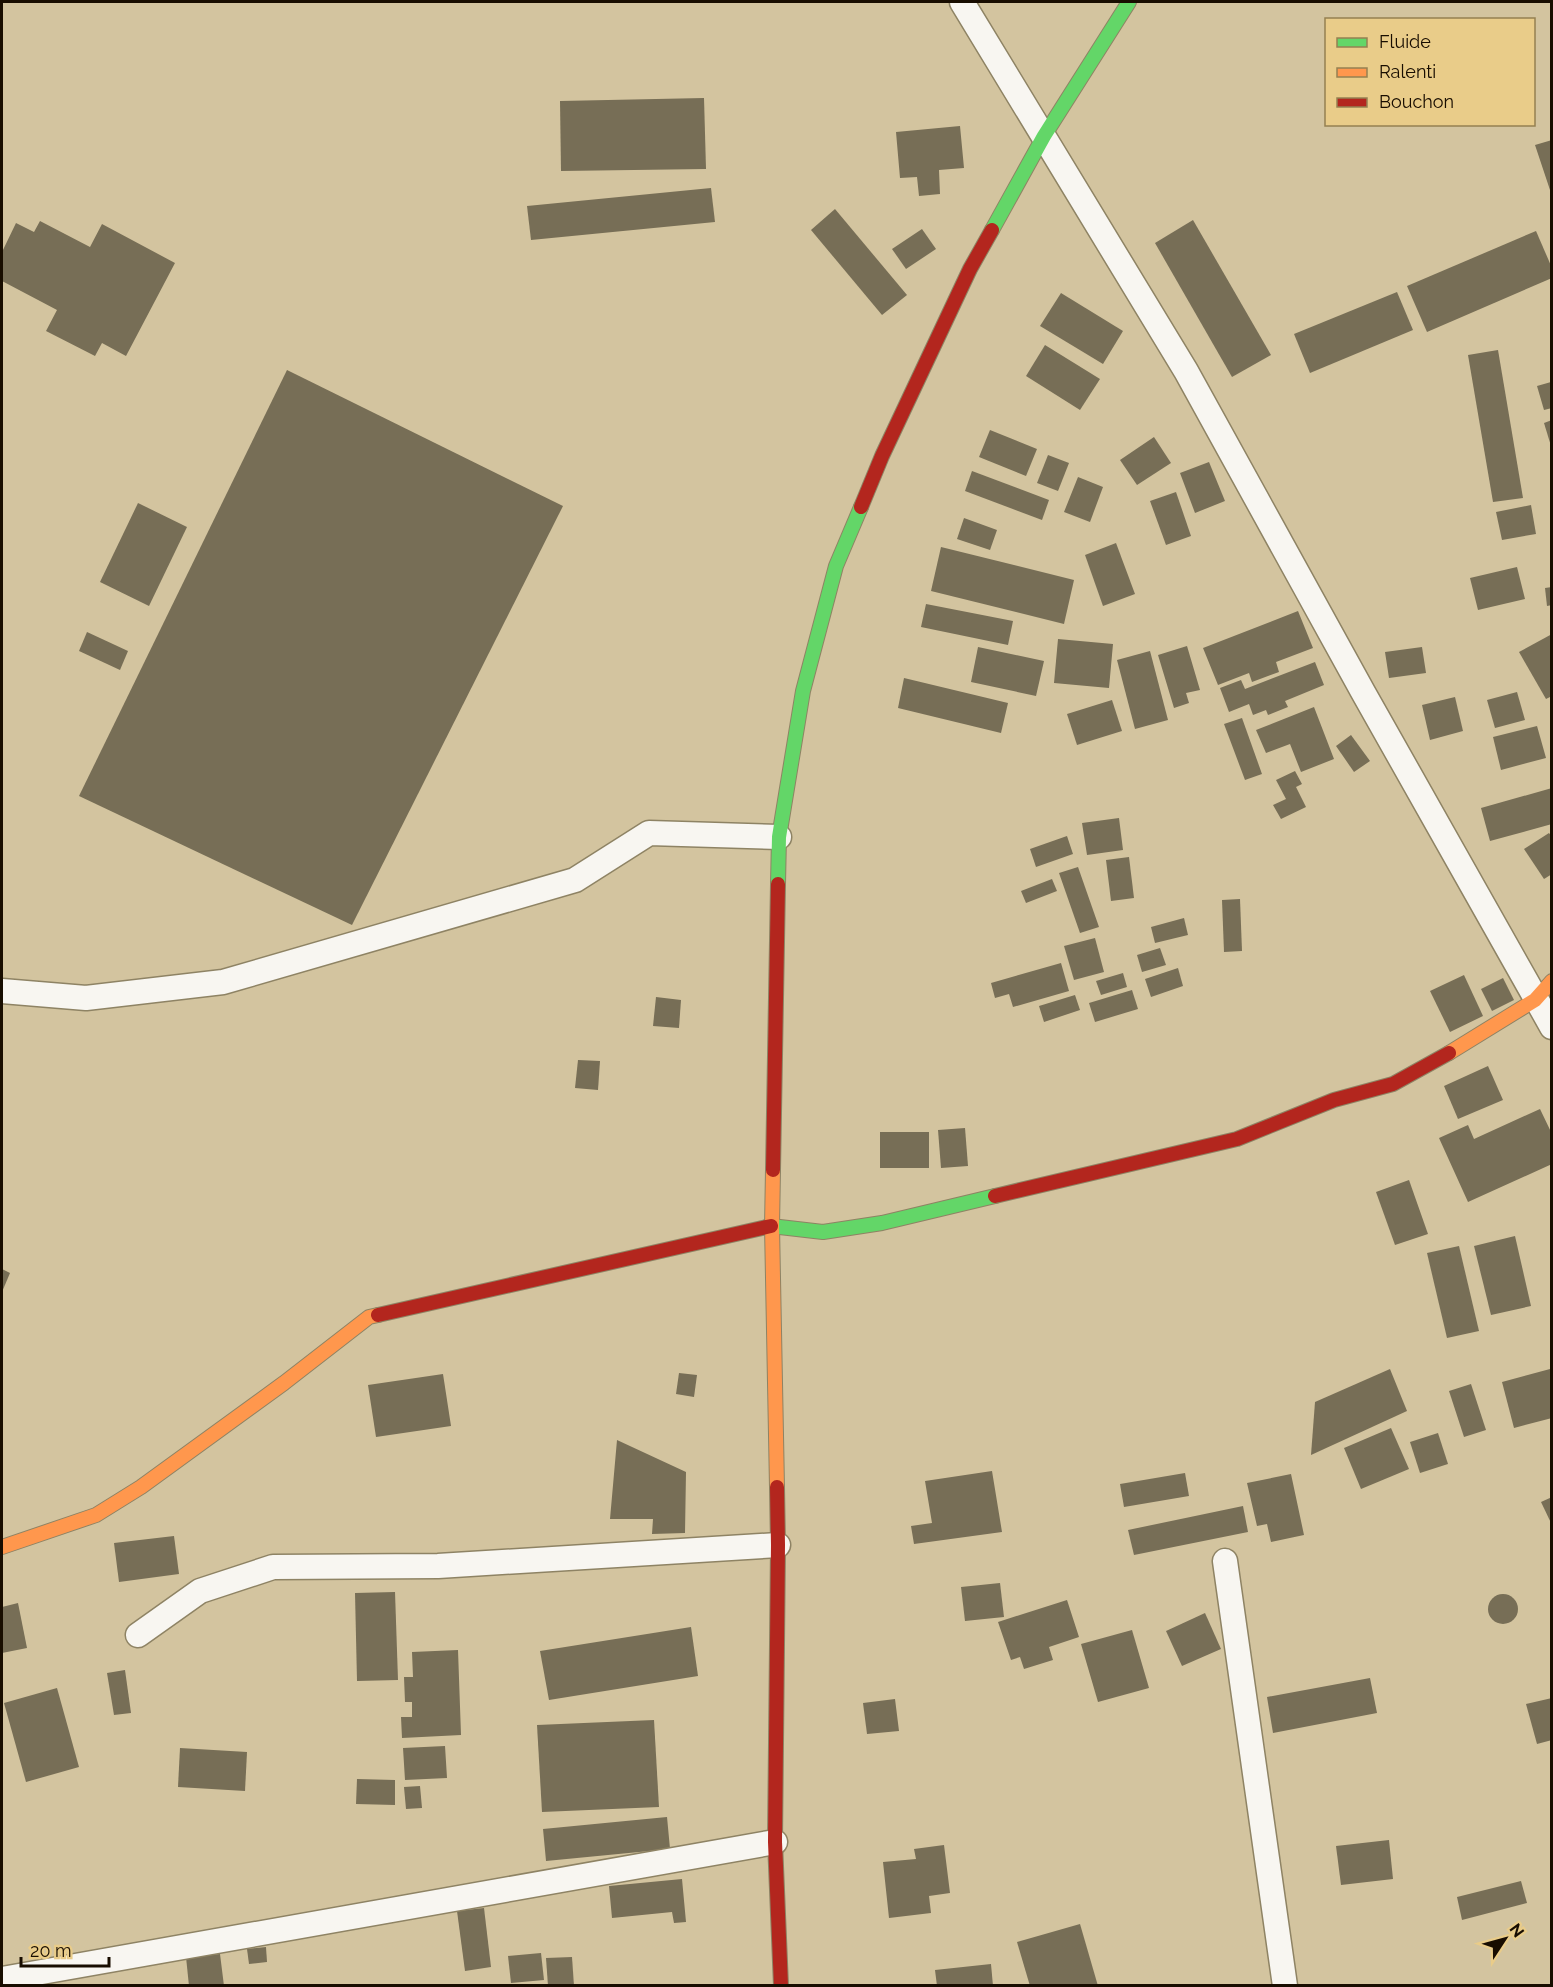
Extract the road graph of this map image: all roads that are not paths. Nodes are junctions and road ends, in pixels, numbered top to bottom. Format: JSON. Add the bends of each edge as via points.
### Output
{"nodes":[{"id":1,"x":962,"y":2,"type":"edge"},
{"id":2,"x":1129,"y":2,"type":"edge"},
{"id":3,"x":1044,"y":136,"type":"junction"},
{"id":4,"x":779,"y":837,"type":"junction"},
{"id":5,"x":1551,"y":981,"type":"edge"},
{"id":6,"x":2,"y":991,"type":"edge"},
{"id":7,"x":1535,"y":1000,"type":"junction"},
{"id":8,"x":1551,"y":1028,"type":"edge"},
{"id":9,"x":772,"y":1226,"type":"junction"},
{"id":10,"x":778,"y":1545,"type":"junction"},
{"id":11,"x":2,"y":1547,"type":"edge"},
{"id":12,"x":1225,"y":1561,"type":"dead end"},
{"id":13,"x":138,"y":1635,"type":"dead end"},
{"id":14,"x":775,"y":1842,"type":"junction"},
{"id":15,"x":2,"y":1979,"type":"edge"},
{"id":16,"x":780,"y":1986,"type":"edge"},
{"id":17,"x":1285,"y":1986,"type":"edge"}],
"edges":[{"from":1,"to":3,"type":"street"},
{"from":2,"to":3,"type":"main road"},
{"from":3,"to":4,"type":"main road","via":[[970,269],[882,456],[836,566],[803,691]]},
{"from":3,"to":7,"type":"street","via":[[1186,370]]},
{"from":4,"to":6,"type":"street","via":[[649,833],[575,880],[223,982],[86,998]]},
{"from":4,"to":9,"type":"main road"},
{"from":5,"to":7,"type":"main road"},
{"from":7,"to":8,"type":"street"},
{"from":7,"to":9,"type":"main road","via":[[1393,1084],[1334,1100],[1237,1139],[882,1223],[823,1232]]},
{"from":9,"to":10,"type":"main road"},
{"from":9,"to":11,"type":"main road","via":[[369,1317],[141,1488],[96,1515]]},
{"from":10,"to":13,"type":"street","via":[[438,1566],[273,1567],[200,1591]]},
{"from":10,"to":14,"type":"main road"},
{"from":12,"to":17,"type":"street"},
{"from":14,"to":15,"type":"street"},
{"from":14,"to":16,"type":"main road"}]}
